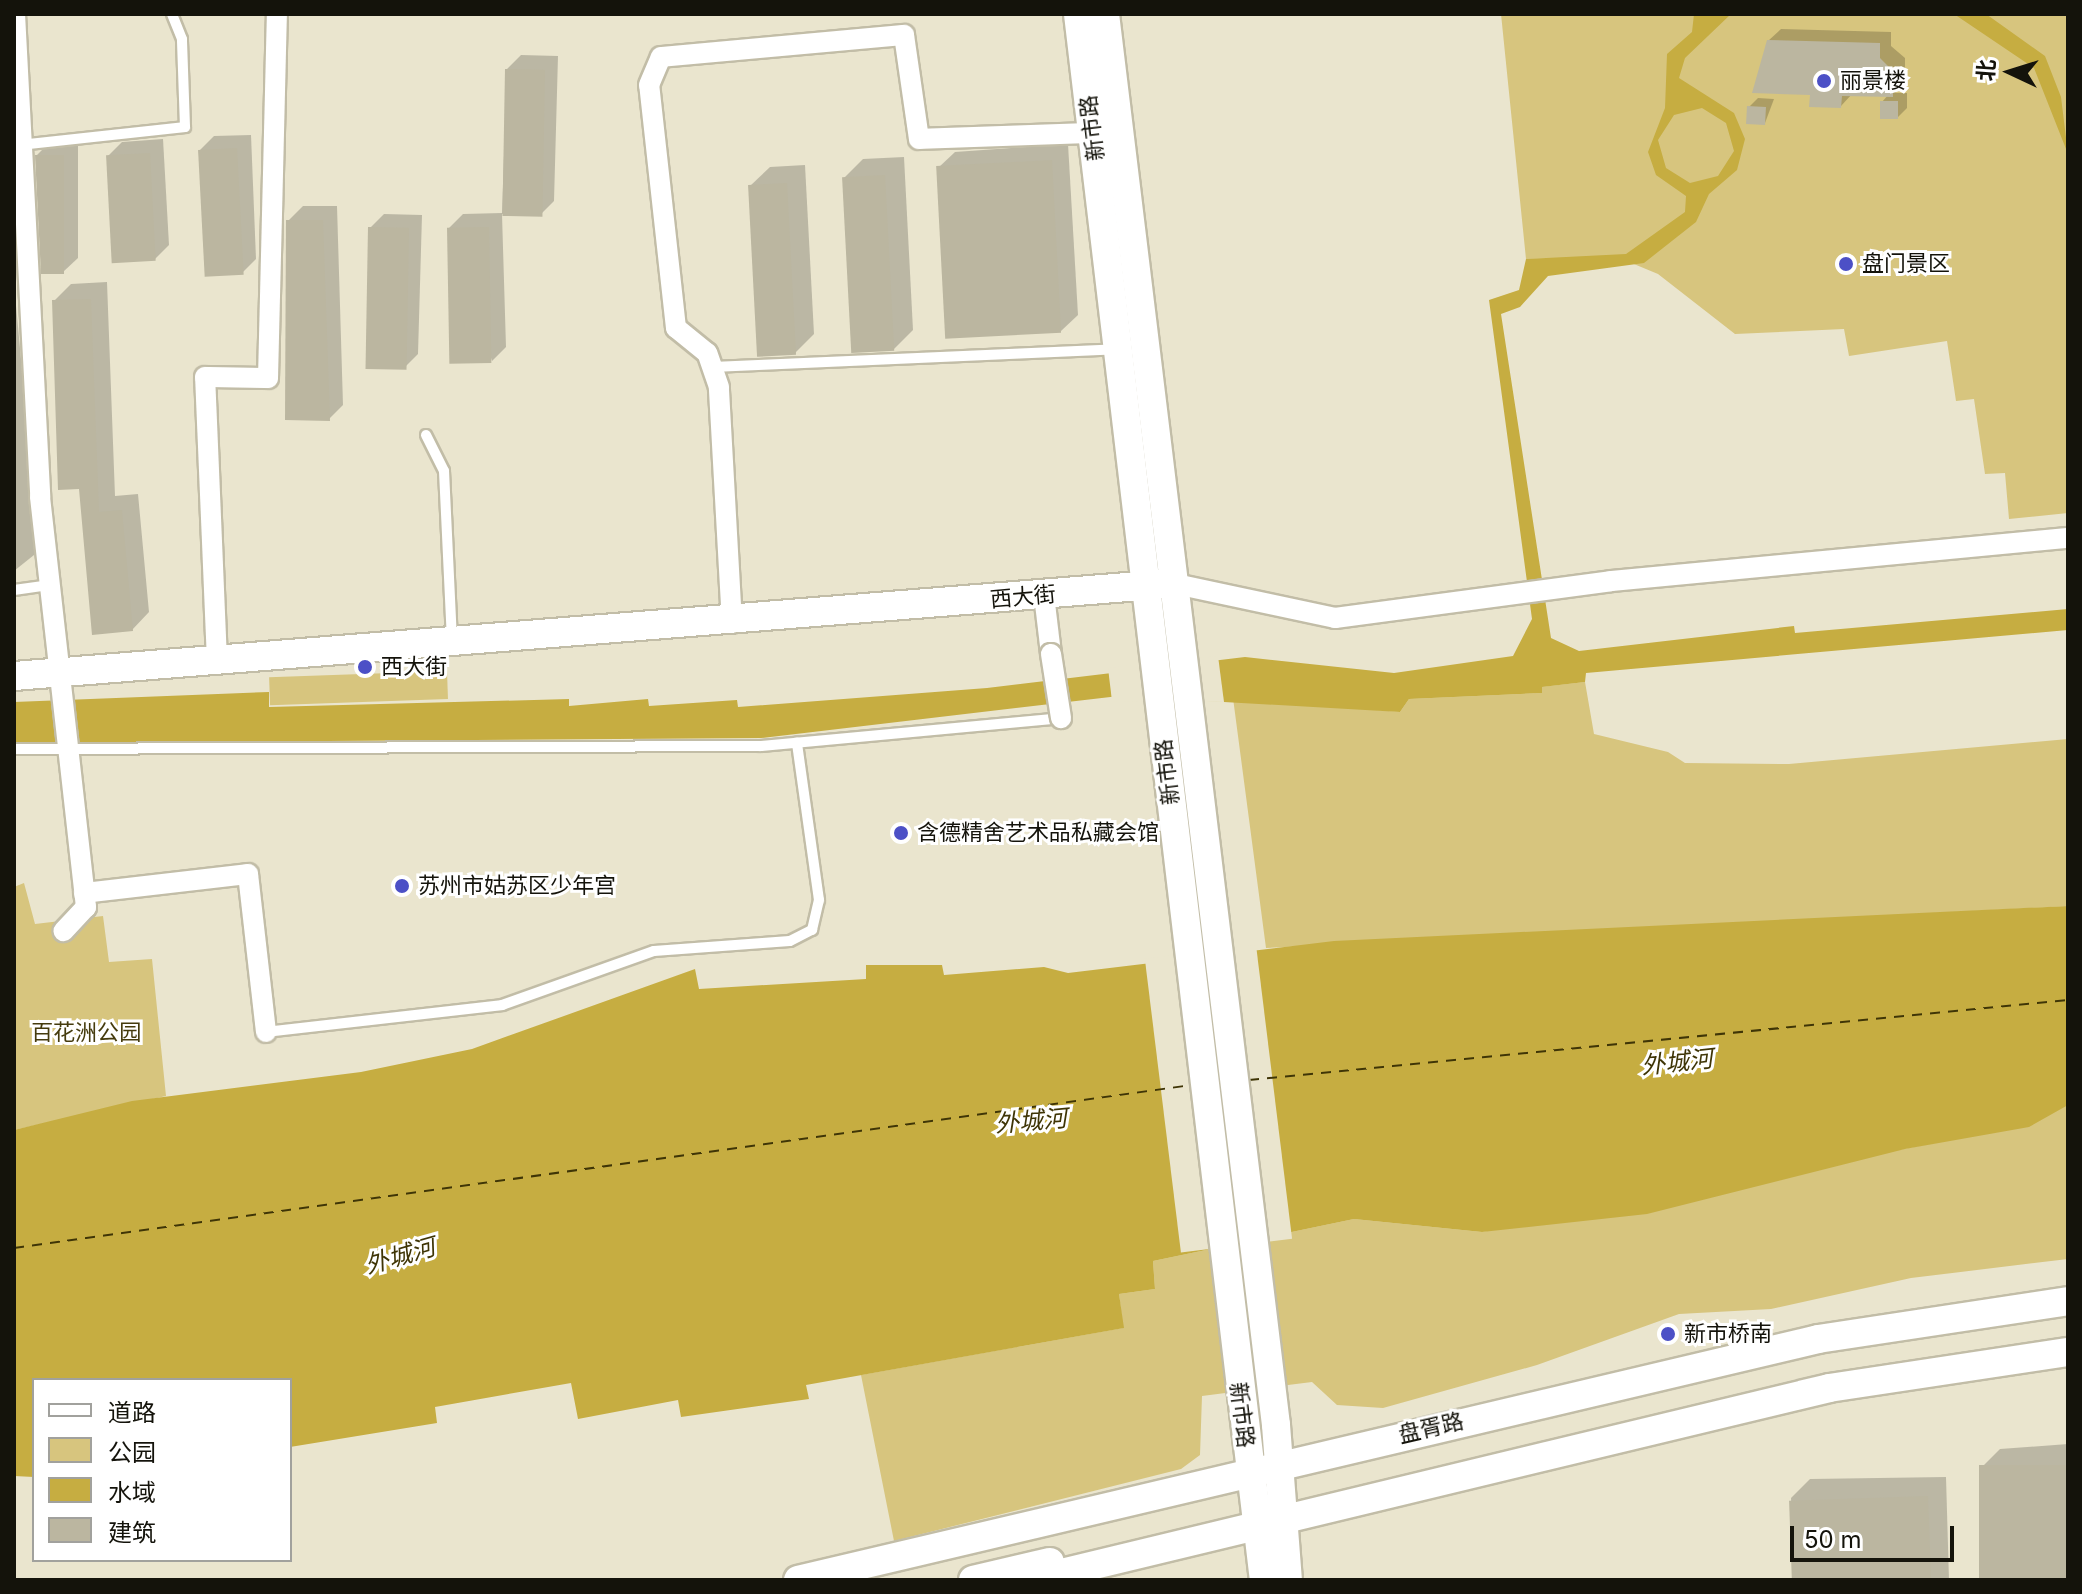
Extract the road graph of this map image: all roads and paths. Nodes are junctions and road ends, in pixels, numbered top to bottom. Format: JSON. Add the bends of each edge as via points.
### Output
{"nodes":[{"id":1,"x":15,"y":14,"type":"edge"},
{"id":2,"x":172,"y":14,"type":"edge"},
{"id":3,"x":277,"y":14,"type":"edge"},
{"id":4,"x":1078,"y":14,"type":"edge"},
{"id":5,"x":1105,"y":14,"type":"edge"},
{"id":6,"x":1093,"y":133,"type":"junction"},
{"id":7,"x":20,"y":145,"type":"junction"},
{"id":8,"x":21,"y":296,"type":"edge"},
{"id":9,"x":1119,"y":349,"type":"junction"},
{"id":10,"x":712,"y":367,"type":"junction"},
{"id":11,"x":426,"y":435,"type":"dead end"},
{"id":12,"x":2068,"y":538,"type":"edge"},
{"id":13,"x":49,"y":585,"type":"junction"},
{"id":14,"x":1159,"y":585,"type":"junction"},
{"id":15,"x":14,"y":590,"type":"edge"},
{"id":16,"x":1044,"y":595,"type":"junction"},
{"id":17,"x":732,"y":623,"type":"junction"},
{"id":18,"x":452,"y":644,"type":"junction"},
{"id":19,"x":1166,"y":656,"type":"junction"},
{"id":20,"x":217,"y":661,"type":"junction"},
{"id":21,"x":14,"y":676,"type":"edge"},
{"id":22,"x":59,"y":682,"type":"junction"},
{"id":23,"x":1061,"y":718,"type":"joint"},
{"id":24,"x":797,"y":743,"type":"junction"},
{"id":25,"x":67,"y":748,"type":"junction"},
{"id":26,"x":14,"y":749,"type":"edge"},
{"id":27,"x":84,"y":893,"type":"junction"},
{"id":28,"x":64,"y":931,"type":"dead end"},
{"id":29,"x":266,"y":1032,"type":"joint"},
{"id":30,"x":2068,"y":1301,"type":"edge"},
{"id":31,"x":1818,"y":1339,"type":"junction"},
{"id":32,"x":2068,"y":1352,"type":"edge"},
{"id":33,"x":1829,"y":1388,"type":"junction"},
{"id":34,"x":1371,"y":1457,"type":"dead end"},
{"id":35,"x":1263,"y":1467,"type":"junction"},
{"id":36,"x":1371,"y":1487,"type":"dead end"},
{"id":37,"x":1151,"y":1507,"type":"dead end"},
{"id":38,"x":1269,"y":1526,"type":"junction"},
{"id":39,"x":1155,"y":1538,"type":"dead end"},
{"id":40,"x":798,"y":1580,"type":"edge"},
{"id":41,"x":833,"y":1580,"type":"edge"},
{"id":42,"x":973,"y":1580,"type":"edge"},
{"id":43,"x":1032,"y":1580,"type":"edge"},
{"id":44,"x":1264,"y":1580,"type":"edge"},
{"id":45,"x":1288,"y":1580,"type":"edge"}],
"edges":[{"from":1,"to":7,"type":"street"},
{"from":2,"to":7,"type":"lane","via":[[182,39],[185,127]]},
{"from":3,"to":20,"type":"street","via":[[268,378],[205,377]]},
{"from":4,"to":6,"type":"main road","name":"新市路"},
{"from":5,"to":14,"type":"main road","name":"新市路"},
{"from":6,"to":9,"type":"main road","name":"新市路"},
{"from":6,"to":10,"type":"street","via":[[919,139],[904,35],[661,57],[649,85],[676,328],[707,353]]},
{"from":7,"to":8,"type":"street"},
{"from":8,"to":13,"type":"street"},
{"from":9,"to":10,"type":"lane"},
{"from":9,"to":14,"type":"main road","name":"新市路"},
{"from":10,"to":17,"type":"street"},
{"from":11,"to":18,"type":"lane","via":[[444,471]]},
{"from":12,"to":14,"type":"street","via":[[1541,589],[1335,618]]},
{"from":13,"to":15,"type":"lane"},
{"from":13,"to":22,"type":"street"},
{"from":14,"to":16,"type":"main road","name":"西大街"},
{"from":14,"to":19,"type":"main road","name":"新市路"},
{"from":16,"to":17,"type":"main road","name":"西大街"},
{"from":16,"to":23,"type":"street","bridge":true},
{"from":17,"to":18,"type":"main road","name":"西大街"},
{"from":18,"to":20,"type":"main road","name":"西大街"},
{"from":19,"to":35,"type":"main road","name":"新市路","via":[[1244,1435]]},
{"from":19,"to":35,"type":"main road","name":"新市路","via":[[1276,1425]]},
{"from":20,"to":22,"type":"main road","name":"西大街"},
{"from":21,"to":22,"type":"main road","name":"西大街"},
{"from":22,"to":25,"type":"street"},
{"from":23,"to":24,"type":"lane"},
{"from":24,"to":25,"type":"lane"},
{"from":24,"to":29,"type":"lane","via":[[819,900],[812,930],[790,941],[654,951],[502,1005]]},
{"from":25,"to":26,"type":"lane"},
{"from":25,"to":27,"type":"street"},
{"from":27,"to":28,"type":"street","via":[[86,907]]},
{"from":27,"to":29,"type":"street","via":[[248,874]]},
{"from":30,"to":31,"type":"main road","name":"盘胥路"},
{"from":31,"to":34,"type":"main road","via":[[1691,1382]]},
{"from":31,"to":35,"type":"main road","name":"盘胥路"},
{"from":32,"to":33,"type":"main road"},
{"from":33,"to":36,"type":"main road","via":[[1706,1406]]},
{"from":33,"to":38,"type":"main road"},
{"from":35,"to":38,"type":"main road","name":"新市路"},
{"from":35,"to":40,"type":"main road","name":"盘胥路"},
{"from":37,"to":41,"type":"main road"},
{"from":38,"to":43,"type":"main road"},
{"from":38,"to":44,"type":"main road"},
{"from":38,"to":45,"type":"main road"},
{"from":39,"to":42,"type":"main road"}]}
